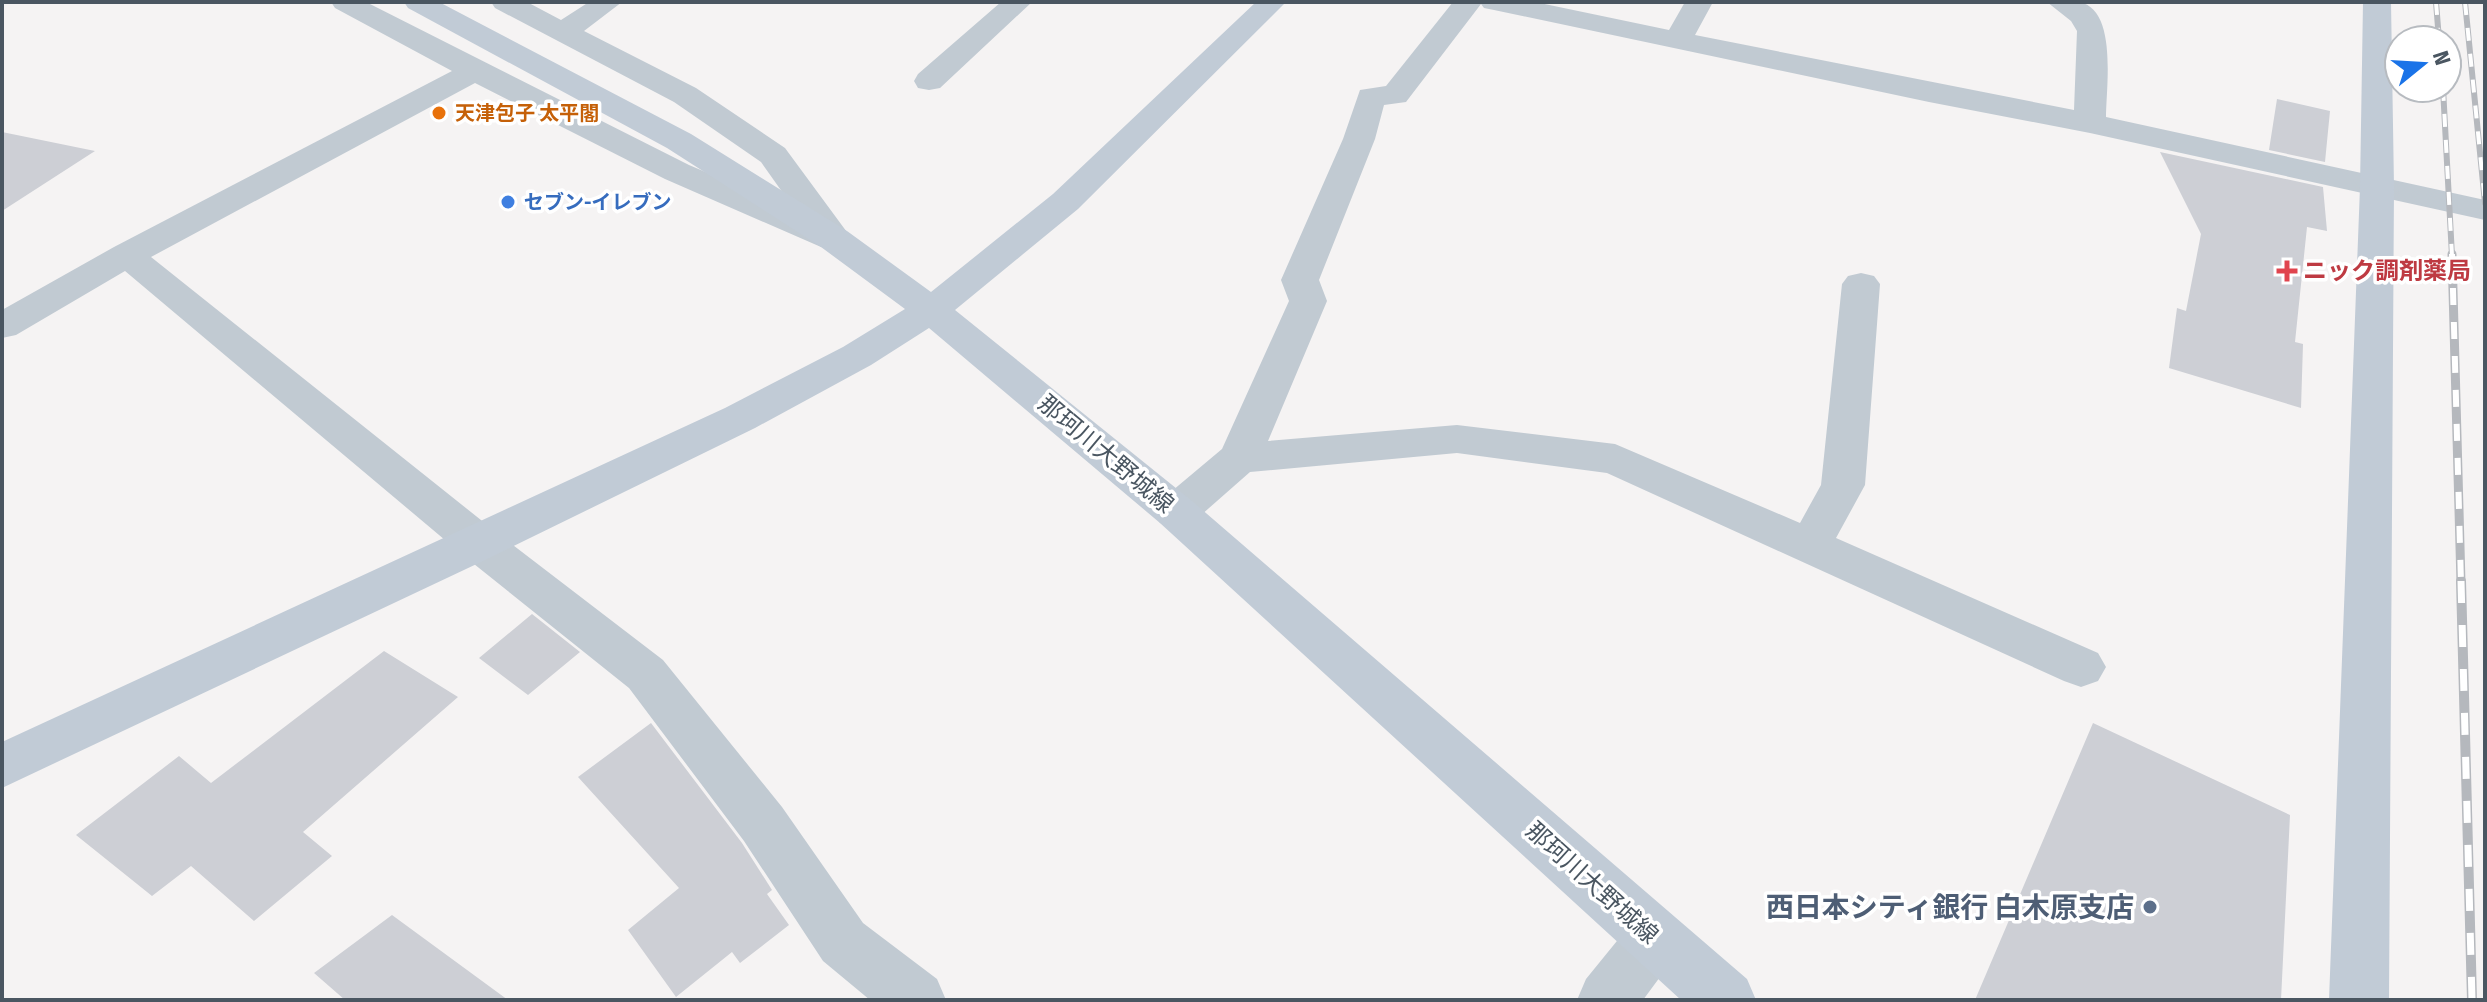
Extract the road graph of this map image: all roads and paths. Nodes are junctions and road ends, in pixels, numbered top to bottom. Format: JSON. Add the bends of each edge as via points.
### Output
{"nodes":[{"id":1,"x":345,"y":2,"type":"edge"},
{"id":2,"x":418,"y":2,"type":"edge"},
{"id":3,"x":505,"y":2,"type":"edge"},
{"id":4,"x":608,"y":2,"type":"edge"},
{"id":5,"x":1018,"y":2,"type":"edge"},
{"id":6,"x":1272,"y":2,"type":"edge"},
{"id":7,"x":1468,"y":2,"type":"edge"},
{"id":8,"x":1494,"y":2,"type":"edge"},
{"id":9,"x":1699,"y":2,"type":"edge"},
{"id":10,"x":2061,"y":2,"type":"edge"},
{"id":11,"x":2377,"y":2,"type":"edge"},
{"id":12,"x":564,"y":31,"type":"junction"},
{"id":13,"x":1678,"y":39,"type":"junction"},
{"id":14,"x":475,"y":71,"type":"junction"},
{"id":15,"x":929,"y":81,"type":"dead end"},
{"id":16,"x":2090,"y":123,"type":"junction"},
{"id":17,"x":2377,"y":187,"type":"junction"},
{"id":18,"x":2485,"y":210,"type":"edge"},
{"id":19,"x":834,"y":239,"type":"junction"},
{"id":20,"x":127,"y":255,"type":"junction"},
{"id":21,"x":1861,"y":284,"type":"dead end"},
{"id":22,"x":931,"y":310,"type":"junction"},
{"id":23,"x":2,"y":326,"type":"edge"},
{"id":24,"x":1239,"y":458,"type":"junction"},
{"id":25,"x":1176,"y":512,"type":"junction"},
{"id":26,"x":480,"y":544,"type":"junction"},
{"id":27,"x":1809,"y":546,"type":"junction"},
{"id":28,"x":2081,"y":667,"type":"dead end"},
{"id":29,"x":2,"y":766,"type":"edge"},
{"id":30,"x":1654,"y":939,"type":"junction"},
{"id":31,"x":916,"y":1000,"type":"edge"},
{"id":32,"x":1607,"y":1000,"type":"edge"},
{"id":33,"x":1726,"y":1000,"type":"edge"},
{"id":34,"x":2359,"y":1000,"type":"edge"}],
"edges":[{"from":1,"to":14,"type":"street"},
{"from":2,"to":19,"type":"street","name":"那珂川大野城線","via":[[679,141]]},
{"from":3,"to":12,"type":"street"},
{"from":4,"to":12,"type":"street"},
{"from":5,"to":15,"type":"street"},
{"from":6,"to":22,"type":"street","via":[[1086,183]]},
{"from":7,"to":24,"type":"street","via":[[1395,95],[1371,97],[1359,139],[1300,280],[1308,301]]},
{"from":8,"to":13,"type":"street"},
{"from":9,"to":13,"type":"street"},
{"from":10,"to":16,"type":"street","via":[[2082,15],[2092,31]]},
{"from":11,"to":17,"type":"street"},
{"from":12,"to":19,"type":"street","via":[[685,95],[773,155]]},
{"from":13,"to":16,"type":"street"},
{"from":14,"to":19,"type":"street","via":[[677,172]]},
{"from":14,"to":20,"type":"street"},
{"from":16,"to":17,"type":"street"},
{"from":17,"to":18,"type":"street"},
{"from":17,"to":34,"type":"street"},
{"from":19,"to":22,"type":"street","name":"那珂川大野城線"},
{"from":20,"to":23,"type":"street"},
{"from":20,"to":26,"type":"street"},
{"from":21,"to":27,"type":"street","via":[[1843,485]]},
{"from":22,"to":25,"type":"street","name":"那珂川大野城線"},
{"from":22,"to":26,"type":"street","via":[[813,381]]},
{"from":24,"to":25,"type":"street"},
{"from":24,"to":27,"type":"street","via":[[1457,439],[1615,459]]},
{"from":25,"to":30,"type":"street","name":"那珂川大野城線"},
{"from":26,"to":29,"type":"street"},
{"from":26,"to":31,"type":"street","via":[[646,674],[763,824],[843,942]]},
{"from":27,"to":28,"type":"street"},
{"from":30,"to":32,"type":"street"},
{"from":30,"to":33,"type":"street","name":"那珂川大野城線"}]}
